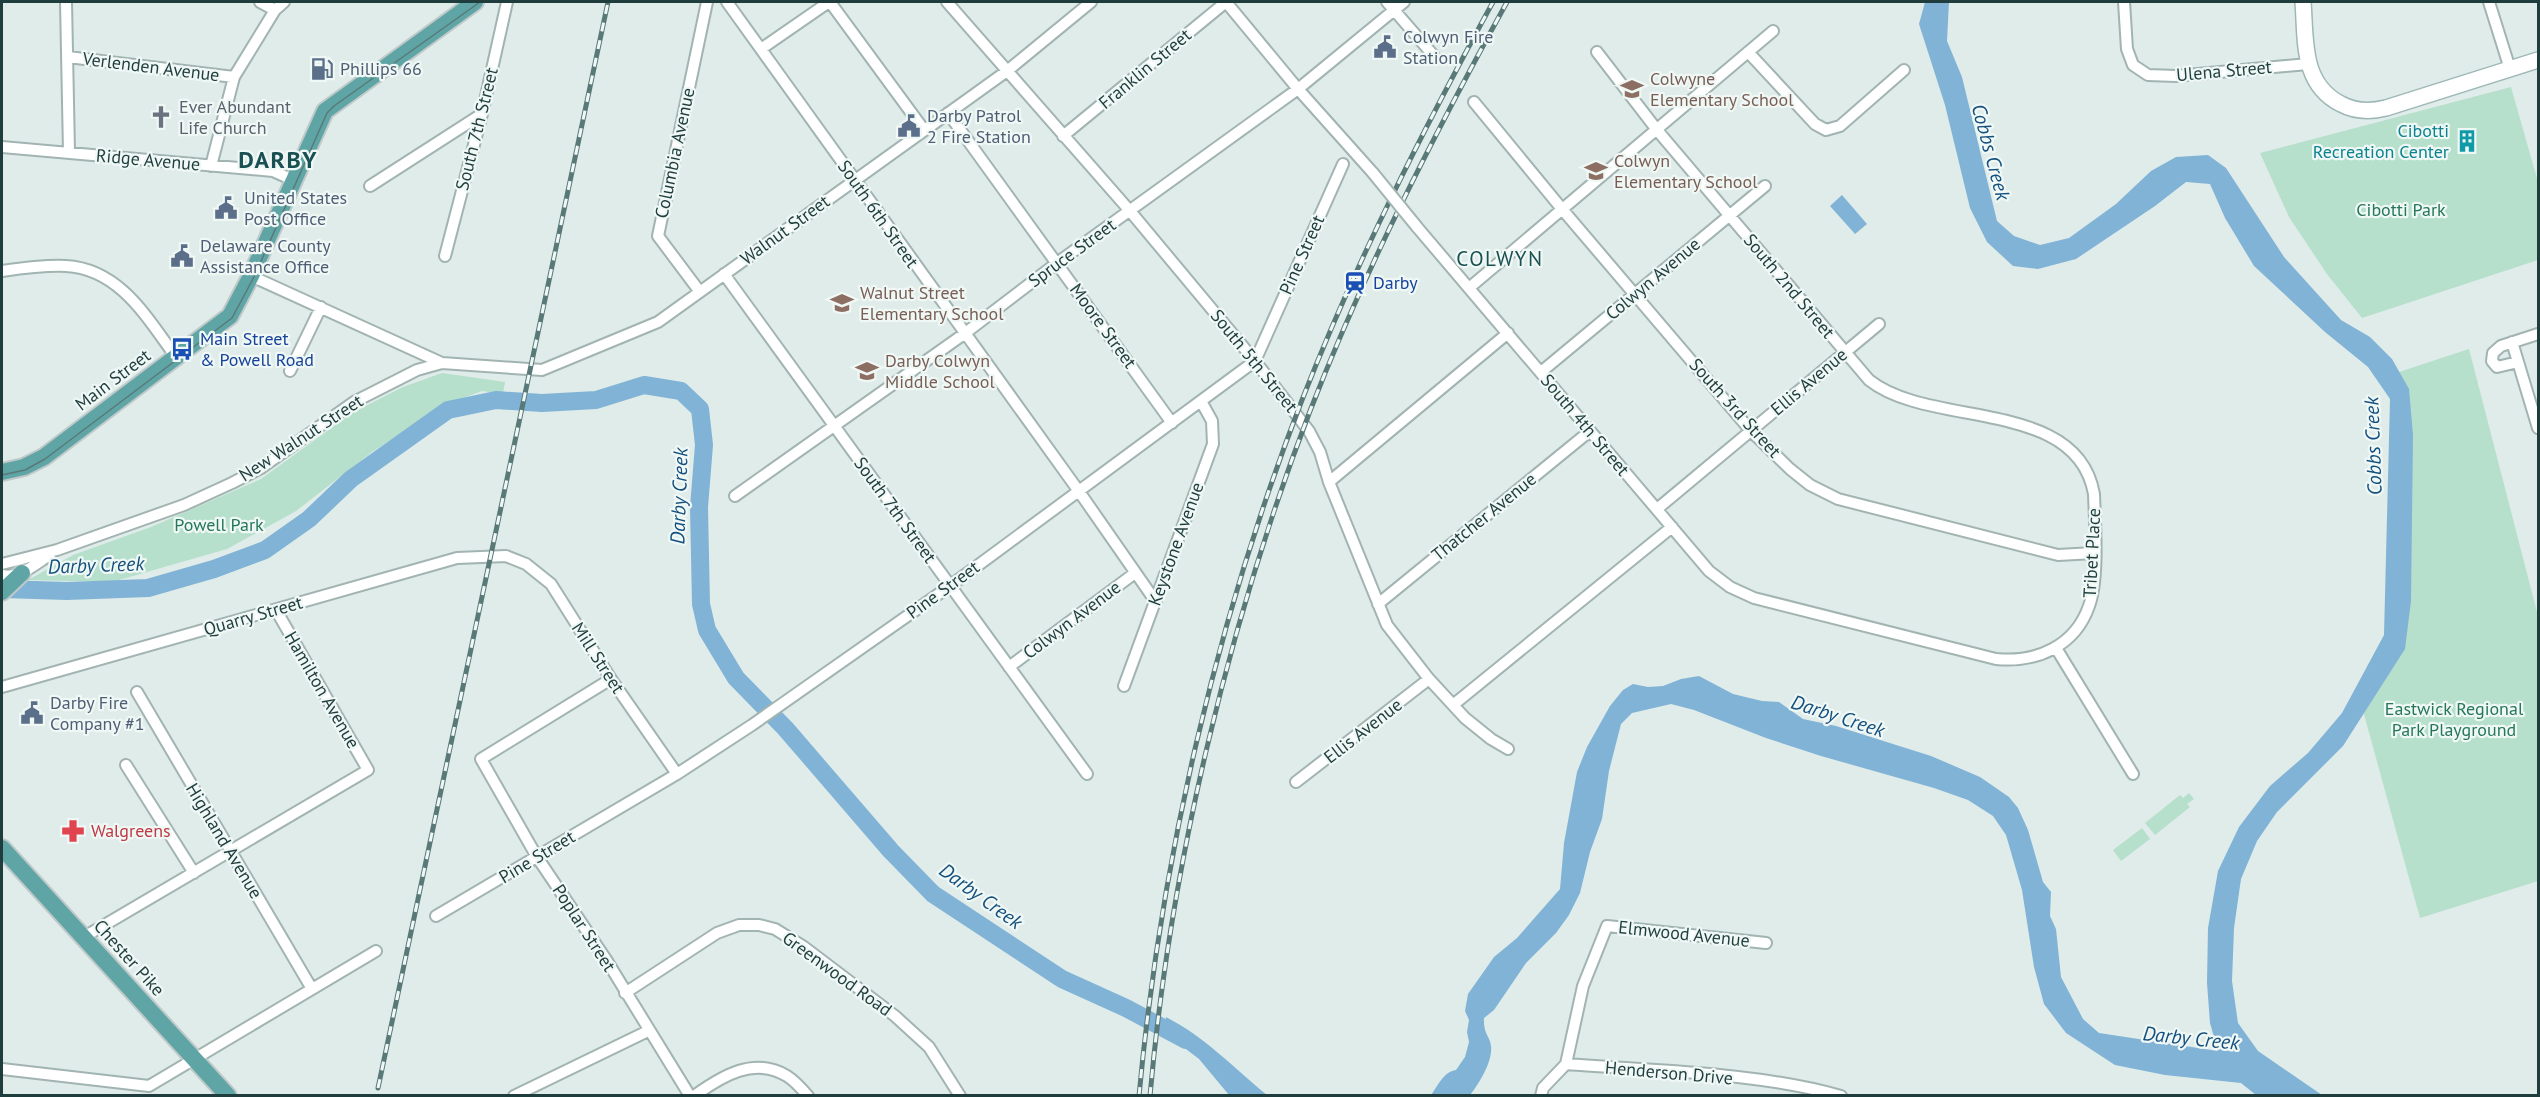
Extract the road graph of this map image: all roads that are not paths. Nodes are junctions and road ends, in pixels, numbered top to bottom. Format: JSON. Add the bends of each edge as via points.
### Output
{"nodes":[{"id":1,"x":66,"y":2,"type":"edge"},
{"id":2,"x":260,"y":2,"type":"edge"},
{"id":3,"x":284,"y":2,"type":"edge"},
{"id":4,"x":507,"y":2,"type":"edge"},
{"id":5,"x":707,"y":2,"type":"edge"},
{"id":6,"x":727,"y":2,"type":"edge"},
{"id":7,"x":830,"y":2,"type":"edge"},
{"id":8,"x":947,"y":2,"type":"edge"},
{"id":9,"x":1091,"y":2,"type":"edge"},
{"id":10,"x":1226,"y":2,"type":"edge"},
{"id":11,"x":1404,"y":2,"type":"edge"},
{"id":12,"x":2124,"y":2,"type":"edge"},
{"id":13,"x":2303,"y":2,"type":"edge"},
{"id":14,"x":2489,"y":2,"type":"edge"},
{"id":15,"x":466,"y":4,"type":"edge"},
{"id":16,"x":1391,"y":5,"type":"edge"},
{"id":17,"x":275,"y":10,"type":"junction"},
{"id":18,"x":1773,"y":31,"type":"dead end"},
{"id":19,"x":761,"y":49,"type":"junction"},
{"id":20,"x":1597,"y":52,"type":"dead end"},
{"id":21,"x":1748,"y":52,"type":"junction"},
{"id":22,"x":1434,"y":56,"type":"dead end"},
{"id":23,"x":68,"y":57,"type":"junction"},
{"id":24,"x":2538,"y":60,"type":"edge"},
{"id":25,"x":2308,"y":64,"type":"junction"},
{"id":26,"x":2510,"y":69,"type":"junction"},
{"id":27,"x":1904,"y":70,"type":"dead end"},
{"id":28,"x":1007,"y":71,"type":"junction"},
{"id":29,"x":234,"y":77,"type":"junction"},
{"id":30,"x":1298,"y":89,"type":"junction"},
{"id":31,"x":1474,"y":102,"type":"dead end"},
{"id":32,"x":948,"y":113,"type":"junction"},
{"id":33,"x":482,"y":114,"type":"junction"},
{"id":34,"x":924,"y":130,"type":"junction"},
{"id":35,"x":1656,"y":130,"type":"junction"},
{"id":36,"x":1064,"y":136,"type":"junction"},
{"id":37,"x":2,"y":147,"type":"edge"},
{"id":38,"x":69,"y":153,"type":"junction"},
{"id":39,"x":1342,"y":165,"type":"dead end"},
{"id":40,"x":211,"y":166,"type":"junction"},
{"id":41,"x":293,"y":180,"type":"junction"},
{"id":42,"x":854,"y":180,"type":"junction"},
{"id":43,"x":370,"y":186,"type":"dead end"},
{"id":44,"x":1765,"y":186,"type":"dead end"},
{"id":45,"x":1562,"y":209,"type":"junction"},
{"id":46,"x":1130,"y":211,"type":"junction"},
{"id":47,"x":1730,"y":215,"type":"junction"},
{"id":48,"x":445,"y":256,"type":"dead end"},
{"id":49,"x":1057,"y":263,"type":"junction"},
{"id":50,"x":2,"y":271,"type":"edge"},
{"id":51,"x":724,"y":274,"type":"junction"},
{"id":52,"x":251,"y":276,"type":"junction"},
{"id":53,"x":1469,"y":288,"type":"junction"},
{"id":54,"x":700,"y":291,"type":"junction"},
{"id":55,"x":1635,"y":294,"type":"junction"},
{"id":56,"x":321,"y":307,"type":"junction"},
{"id":57,"x":1879,"y":324,"type":"dead end"},
{"id":58,"x":1508,"y":333,"type":"junction"},
{"id":59,"x":964,"y":334,"type":"junction"},
{"id":60,"x":2538,"y":334,"type":"edge"},
{"id":61,"x":2512,"y":342,"type":"junction"},
{"id":62,"x":1845,"y":353,"type":"junction"},
{"id":63,"x":176,"y":357,"type":"junction"},
{"id":64,"x":1255,"y":361,"type":"junction"},
{"id":65,"x":2518,"y":362,"type":"junction"},
{"id":66,"x":442,"y":363,"type":"junction"},
{"id":67,"x":290,"y":371,"type":"dead end"},
{"id":68,"x":1541,"y":372,"type":"junction"},
{"id":69,"x":1202,"y":403,"type":"junction"},
{"id":70,"x":1172,"y":423,"type":"junction"},
{"id":71,"x":833,"y":425,"type":"junction"},
{"id":72,"x":2538,"y":428,"type":"edge"},
{"id":73,"x":2039,"y":430,"type":"joint"},
{"id":74,"x":1590,"y":431,"type":"junction"},
{"id":75,"x":1751,"y":431,"type":"junction"},
{"id":76,"x":2,"y":472,"type":"edge"},
{"id":77,"x":1329,"y":482,"type":"junction"},
{"id":78,"x":1078,"y":490,"type":"junction"},
{"id":79,"x":735,"y":496,"type":"dead end"},
{"id":80,"x":1657,"y":509,"type":"junction"},
{"id":81,"x":1672,"y":527,"type":"junction"},
{"id":82,"x":57,"y":550,"type":"junction"},
{"id":83,"x":2094,"y":553,"type":"junction"},
{"id":84,"x":506,"y":556,"type":"joint"},
{"id":85,"x":2,"y":564,"type":"edge"},
{"id":86,"x":1135,"y":573,"type":"junction"},
{"id":87,"x":9,"y":581,"type":"edge"},
{"id":88,"x":950,"y":586,"type":"junction"},
{"id":89,"x":1156,"y":602,"type":"junction"},
{"id":90,"x":1378,"y":604,"type":"junction"},
{"id":91,"x":276,"y":610,"type":"junction"},
{"id":92,"x":2056,"y":648,"type":"junction"},
{"id":93,"x":1009,"y":667,"type":"junction"},
{"id":94,"x":610,"y":679,"type":"junction"},
{"id":95,"x":1429,"y":680,"type":"junction"},
{"id":96,"x":1124,"y":686,"type":"dead end"},
{"id":97,"x":2,"y":687,"type":"edge"},
{"id":98,"x":137,"y":692,"type":"dead end"},
{"id":99,"x":1453,"y":705,"type":"junction"},
{"id":100,"x":1509,"y":749,"type":"dead end"},
{"id":101,"x":126,"y":765,"type":"dead end"},
{"id":102,"x":677,"y":774,"type":"junction"},
{"id":103,"x":1087,"y":774,"type":"dead end"},
{"id":104,"x":2133,"y":774,"type":"dead end"},
{"id":105,"x":1296,"y":782,"type":"dead end"},
{"id":106,"x":2,"y":848,"type":"edge"},
{"id":107,"x":230,"y":851,"type":"junction"},
{"id":108,"x":537,"y":857,"type":"junction"},
{"id":109,"x":194,"y":873,"type":"junction"},
{"id":110,"x":436,"y":916,"type":"dead end"},
{"id":111,"x":84,"y":937,"type":"junction"},
{"id":112,"x":1766,"y":943,"type":"dead end"},
{"id":113,"x":376,"y":951,"type":"dead end"},
{"id":114,"x":312,"y":990,"type":"junction"},
{"id":115,"x":625,"y":993,"type":"junction"},
{"id":116,"x":648,"y":1031,"type":"junction"},
{"id":117,"x":195,"y":1059,"type":"junction"},
{"id":118,"x":1566,"y":1064,"type":"junction"},
{"id":119,"x":2,"y":1069,"type":"edge"},
{"id":120,"x":140,"y":1091,"type":"edge"},
{"id":121,"x":228,"y":1095,"type":"edge"},
{"id":122,"x":514,"y":1095,"type":"edge"},
{"id":123,"x":692,"y":1095,"type":"edge"},
{"id":124,"x":808,"y":1095,"type":"edge"},
{"id":125,"x":960,"y":1095,"type":"edge"},
{"id":126,"x":1541,"y":1095,"type":"edge"},
{"id":127,"x":1841,"y":1095,"type":"edge"}],
"edges":[{"from":1,"to":23,"type":"street"},
{"from":2,"to":17,"type":"street"},
{"from":3,"to":17,"type":"street"},
{"from":4,"to":33,"type":"street","name":"South 7th Street"},
{"from":5,"to":54,"type":"street","name":"Columbia Avenue","via":[[658,236]]},
{"from":6,"to":19,"type":"street","name":"South 6th Street"},
{"from":7,"to":19,"type":"street"},
{"from":7,"to":34,"type":"street"},
{"from":8,"to":28,"type":"street","name":"South 5th Street"},
{"from":9,"to":28,"type":"street","name":"Walnut Street"},
{"from":10,"to":30,"type":"street","name":"South 4th Street"},
{"from":10,"to":36,"type":"street","name":"Franklin Street"},
{"from":11,"to":16,"type":"street","name":"Spruce Street"},
{"from":12,"to":25,"type":"street","name":"Ulena Street","via":[[2127,49],[2133,65],[2148,75]]},
{"from":13,"to":25,"type":"street"},
{"from":14,"to":26,"type":"street"},
{"from":15,"to":41,"type":"main road","name":"Main Street","via":[[332,104],[319,120]]},
{"from":16,"to":22,"type":"street"},
{"from":16,"to":30,"type":"street","name":"Spruce Street"},
{"from":17,"to":29,"type":"street"},
{"from":18,"to":21,"type":"street"},
{"from":19,"to":42,"type":"street","name":"South 6th Street"},
{"from":20,"to":35,"type":"street","name":"South 2nd Street"},
{"from":21,"to":27,"type":"street","via":[[1815,124],[1826,130],[1840,126]]},
{"from":21,"to":35,"type":"street"},
{"from":23,"to":29,"type":"street","name":"Verlenden Avenue"},
{"from":23,"to":38,"type":"street"},
{"from":24,"to":26,"type":"street"},
{"from":25,"to":26,"type":"street","via":[[2323,93],[2357,111],[2372,112]]},
{"from":28,"to":32,"type":"street","name":"Walnut Street"},
{"from":28,"to":36,"type":"street","name":"South 5th Street"},
{"from":29,"to":40,"type":"street"},
{"from":30,"to":46,"type":"street","name":"Spruce Street"},
{"from":30,"to":53,"type":"street","name":"South 4th Street","bridge":true},
{"from":31,"to":45,"type":"street","name":"South 3rd Street"},
{"from":32,"to":34,"type":"street","name":"Walnut Street"},
{"from":32,"to":49,"type":"street","name":"Moore Street"},
{"from":33,"to":43,"type":"street"},
{"from":33,"to":48,"type":"street","name":"South 7th Street"},
{"from":34,"to":42,"type":"street","name":"Walnut Street"},
{"from":35,"to":45,"type":"street"},
{"from":35,"to":47,"type":"street","name":"South 2nd Street"},
{"from":36,"to":46,"type":"street","name":"South 5th Street"},
{"from":37,"to":38,"type":"street","name":"Ridge Avenue"},
{"from":38,"to":40,"type":"street","name":"Ridge Avenue"},
{"from":39,"to":64,"type":"street","name":"Pine Street"},
{"from":40,"to":41,"type":"street","name":"Ridge Avenue","via":[[273,171]]},
{"from":41,"to":52,"type":"main road","name":"Main Street"},
{"from":42,"to":51,"type":"street","name":"Walnut Street"},
{"from":42,"to":59,"type":"street","name":"South 6th Street"},
{"from":44,"to":47,"type":"street","name":"Colwyn Avenue"},
{"from":45,"to":53,"type":"street"},
{"from":45,"to":55,"type":"street","name":"South 3rd Street"},
{"from":46,"to":49,"type":"street","name":"Spruce Street"},
{"from":46,"to":64,"type":"street","name":"South 5th Street"},
{"from":47,"to":55,"type":"street","name":"Colwyn Avenue"},
{"from":47,"to":62,"type":"street","name":"South 2nd Street"},
{"from":49,"to":59,"type":"street","name":"Spruce Street"},
{"from":49,"to":70,"type":"street","name":"Moore Street"},
{"from":50,"to":63,"type":"street","via":[[68,266],[105,278],[134,301]]},
{"from":51,"to":54,"type":"street","name":"Walnut Street"},
{"from":51,"to":71,"type":"street","name":"South 7th Street"},
{"from":52,"to":56,"type":"street"},
{"from":52,"to":63,"type":"main road","name":"Main Street","via":[[230,316]]},
{"from":53,"to":58,"type":"street","name":"South 4th Street"},
{"from":54,"to":66,"type":"street","name":"Walnut Street","via":[[658,322],[542,370]]},
{"from":55,"to":68,"type":"street","name":"Colwyn Avenue"},
{"from":55,"to":75,"type":"street","name":"South 3rd Street"},
{"from":56,"to":66,"type":"street"},
{"from":56,"to":67,"type":"street"},
{"from":57,"to":62,"type":"street","name":"Ellis Avenue"},
{"from":58,"to":68,"type":"street","name":"South 4th Street"},
{"from":58,"to":77,"type":"street"},
{"from":59,"to":71,"type":"street","name":"Spruce Street"},
{"from":59,"to":78,"type":"street","name":"South 6th Street"},
{"from":60,"to":61,"type":"street"},
{"from":61,"to":65,"type":"street"},
{"from":61,"to":65,"type":"street","via":[[2496,349],[2492,361],[2502,368]]},
{"from":62,"to":73,"type":"street","name":"South 2nd Street","via":[[1863,375],[1883,390]]},
{"from":62,"to":75,"type":"street","name":"Ellis Avenue"},
{"from":63,"to":76,"type":"main road","name":"Main Street","via":[[44,457]]},
{"from":64,"to":69,"type":"street","name":"Pine Street"},
{"from":64,"to":77,"type":"street","name":"South 5th Street","via":[[1309,431]]},
{"from":65,"to":72,"type":"street"},
{"from":66,"to":82,"type":"street","name":"New Walnut Street","via":[[410,373],[354,402],[261,468],[232,483],[184,505]]},
{"from":68,"to":74,"type":"street","name":"South 4th Street"},
{"from":69,"to":70,"type":"street","name":"Pine Street"},
{"from":69,"to":89,"type":"street","name":"Keystone Avenue","via":[[1212,421],[1213,444]]},
{"from":70,"to":78,"type":"street","name":"Pine Street"},
{"from":71,"to":79,"type":"street","name":"Spruce Street"},
{"from":71,"to":88,"type":"street","name":"South 7th Street"},
{"from":73,"to":83,"type":"street","name":"Tribet Place","via":[[2067,447],[2088,473],[2094,494]]},
{"from":74,"to":80,"type":"street","name":"South 4th Street"},
{"from":74,"to":90,"type":"street","name":"Thatcher Avenue"},
{"from":75,"to":80,"type":"street","name":"Ellis Avenue"},
{"from":75,"to":83,"type":"street","name":"South 3rd Street","via":[[1803,480],[1838,499],[2058,555]]},
{"from":77,"to":90,"type":"street","name":"South 5th Street"},
{"from":78,"to":86,"type":"street","name":"South 6th Street"},
{"from":78,"to":88,"type":"street","name":"Pine Street"},
{"from":80,"to":81,"type":"street","name":"South 4th Street"},
{"from":81,"to":92,"type":"street","name":"South 4th Street","via":[[1718,578],[1754,598],[1996,659],[2021,660]]},
{"from":81,"to":99,"type":"street"},
{"from":82,"to":85,"type":"street","name":"New Walnut Street"},
{"from":82,"to":87,"type":"street","name":"New Walnut Street"},
{"from":83,"to":92,"type":"street","name":"Tribet Place","via":[[2090,605],[2076,629]]},
{"from":84,"to":91,"type":"street","name":"Quarry Street","via":[[457,558]]},
{"from":84,"to":94,"type":"street","name":"Mill Street","via":[[526,564],[551,584]]},
{"from":86,"to":89,"type":"street","name":"South 6th Street"},
{"from":86,"to":93,"type":"street","name":"Colwyn Avenue"},
{"from":88,"to":93,"type":"street","name":"South 7th Street"},
{"from":88,"to":102,"type":"street","name":"Pine Street"},
{"from":89,"to":96,"type":"street","name":"Keystone Avenue"},
{"from":90,"to":95,"type":"street","name":"South 5th Street","via":[[1387,625]]},
{"from":91,"to":97,"type":"street","name":"Quarry Street"},
{"from":91,"to":107,"type":"street","name":"Hamilton Avenue","via":[[368,770]]},
{"from":92,"to":104,"type":"street"},
{"from":93,"to":103,"type":"street","name":"South 7th Street"},
{"from":94,"to":102,"type":"street","name":"Mill Street"},
{"from":94,"to":108,"type":"street","name":"Poplar Street","via":[[481,759]]},
{"from":95,"to":99,"type":"street","name":"South 5th Street"},
{"from":95,"to":105,"type":"street","name":"Ellis Avenue"},
{"from":98,"to":107,"type":"street","name":"Highland Avenue"},
{"from":99,"to":100,"type":"street","name":"South 5th Street","via":[[1479,730]]},
{"from":101,"to":109,"type":"street"},
{"from":102,"to":108,"type":"street","name":"Pine Street"},
{"from":106,"to":111,"type":"main road","name":"Chester Pike"},
{"from":107,"to":109,"type":"street"},
{"from":107,"to":114,"type":"street","name":"Highland Avenue"},
{"from":108,"to":110,"type":"street","name":"Pine Street"},
{"from":108,"to":115,"type":"street","name":"Poplar Street"},
{"from":109,"to":111,"type":"street"},
{"from":111,"to":117,"type":"main road","name":"Chester Pike"},
{"from":112,"to":118,"type":"street","name":"Elmwood Avenue","via":[[1607,926],[1583,986]]},
{"from":113,"to":114,"type":"street"},
{"from":114,"to":117,"type":"street"},
{"from":115,"to":116,"type":"street","name":"Poplar Street"},
{"from":115,"to":125,"type":"street","name":"Greenwood Road","via":[[717,933],[739,925],[775,929],[804,946],[895,1016],[929,1047]]},
{"from":116,"to":122,"type":"street"},
{"from":116,"to":123,"type":"street","name":"Poplar Street"},
{"from":117,"to":120,"type":"street"},
{"from":117,"to":121,"type":"main road","name":"Chester Pike"},
{"from":118,"to":126,"type":"street"},
{"from":118,"to":127,"type":"street","name":"Henderson Drive","via":[[1798,1085]]},
{"from":119,"to":120,"type":"street"},
{"from":123,"to":124,"type":"street","via":[[733,1072],[749,1068],[768,1068],[788,1076]]}]}
